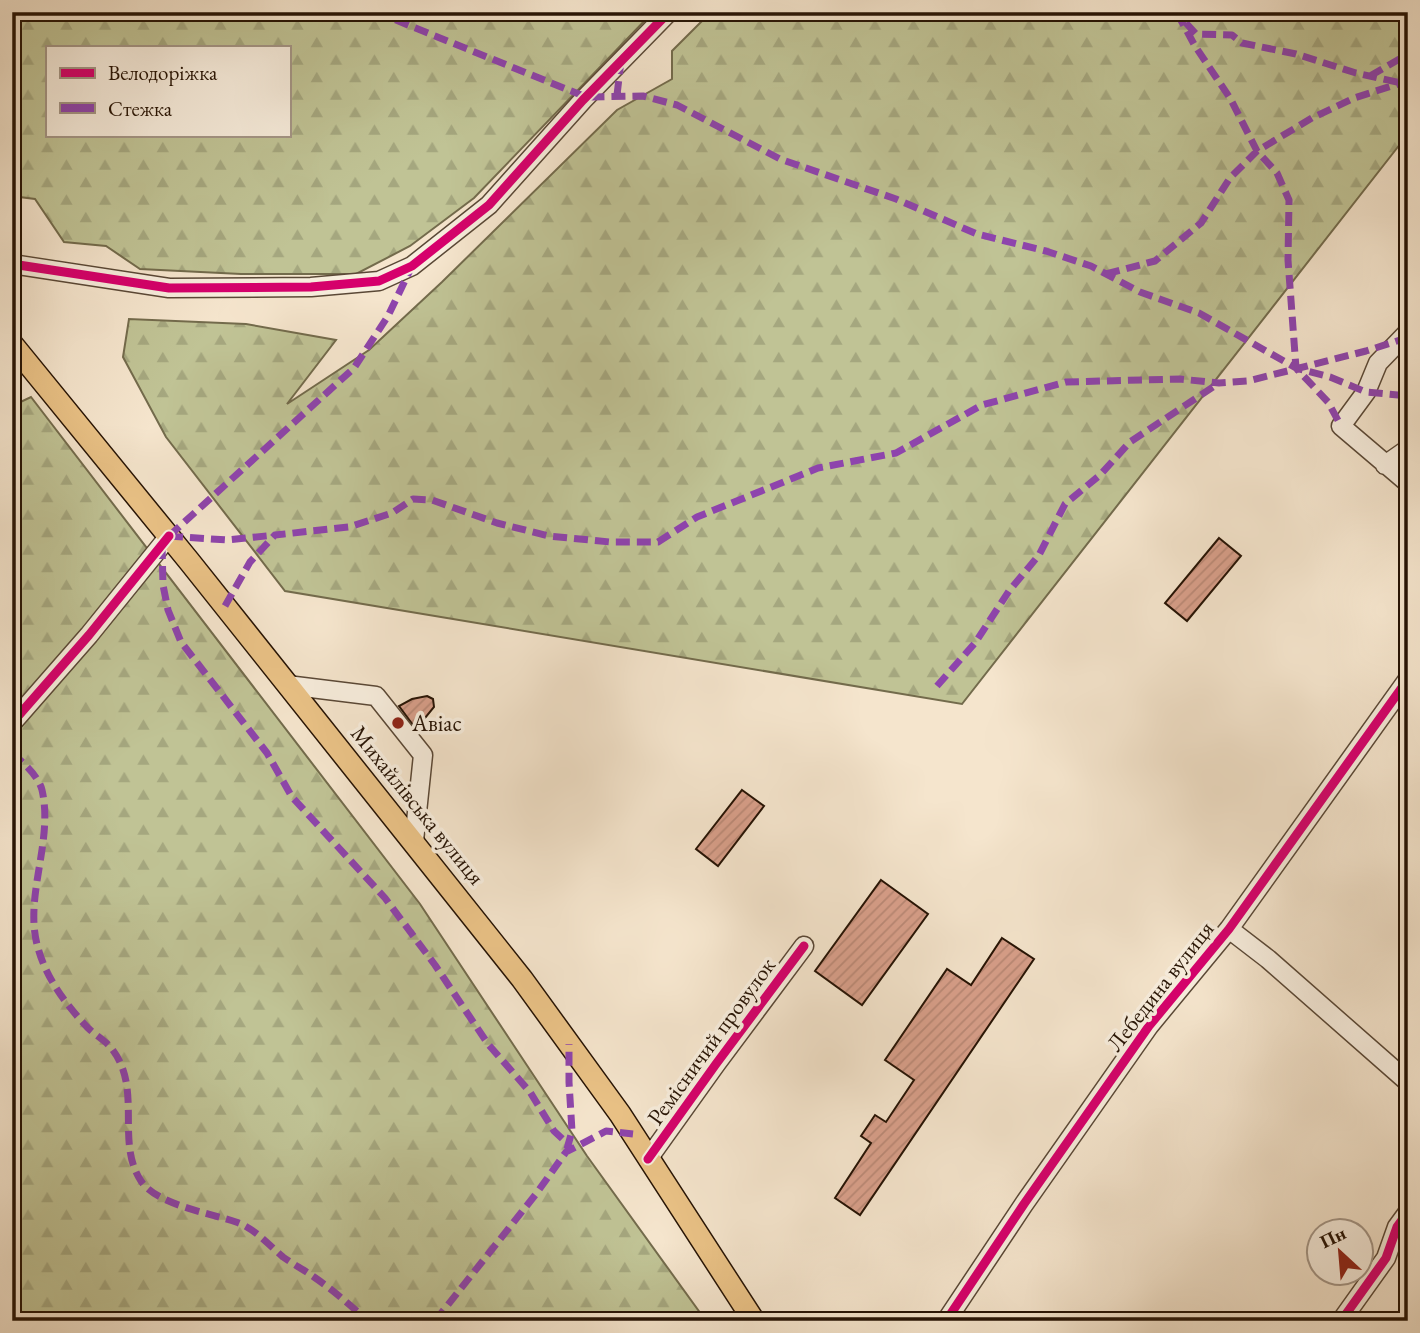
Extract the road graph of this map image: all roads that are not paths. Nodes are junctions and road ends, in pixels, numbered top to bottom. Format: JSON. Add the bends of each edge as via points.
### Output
{"nodes":[{"id":1,"x":670,"y":12,"type":"edge"},
{"id":2,"x":12,"y":264,"type":"edge"},
{"id":3,"x":1408,"y":332,"type":"edge"},
{"id":4,"x":12,"y":344,"type":"edge"},
{"id":5,"x":1408,"y":449,"type":"edge"},
{"id":6,"x":1385,"y":465,"type":"junction"},
{"id":7,"x":1408,"y":483,"type":"edge"},
{"id":8,"x":169,"y":536,"type":"junction"},
{"id":9,"x":1408,"y":679,"type":"edge"},
{"id":10,"x":287,"y":685,"type":"junction"},
{"id":11,"x":12,"y":723,"type":"edge"},
{"id":12,"x":414,"y":841,"type":"junction"},
{"id":13,"x":1229,"y":929,"type":"junction"},
{"id":14,"x":804,"y":946,"type":"dead end"},
{"id":15,"x":1408,"y":1082,"type":"edge"},
{"id":16,"x":648,"y":1159,"type":"junction"},
{"id":17,"x":1408,"y":1212,"type":"edge"},
{"id":18,"x":754,"y":1321,"type":"edge"},
{"id":19,"x":946,"y":1321,"type":"edge"},
{"id":20,"x":1341,"y":1321,"type":"edge"}],
"edges":[{"from":1,"to":2,"type":"street","via":[[489,205],[412,266],[379,281],[311,287],[169,288]]},
{"from":3,"to":6,"type":"street","via":[[1378,363],[1366,391],[1341,426]]},
{"from":4,"to":8,"type":"main road","name":"Михайлівська вулиця"},
{"from":5,"to":6,"type":"street"},
{"from":6,"to":7,"type":"street"},
{"from":8,"to":10,"type":"main road","name":"Михайлівська вулиця"},
{"from":8,"to":11,"type":"street"},
{"from":9,"to":13,"type":"street","name":"Лебедина вулиця"},
{"from":10,"to":12,"type":"main road","name":"Михайлівська вулиця"},
{"from":10,"to":12,"type":"street","via":[[376,696],[423,755]]},
{"from":12,"to":16,"type":"main road","name":"Михайлівська вулиця","via":[[522,979]]},
{"from":13,"to":15,"type":"street"},
{"from":13,"to":19,"type":"street","name":"Лебедина вулиця","via":[[1149,1026]]},
{"from":14,"to":16,"type":"street","name":"Ремісничий провулок"},
{"from":16,"to":18,"type":"main road","name":"Михайлівська вулиця"},
{"from":17,"to":20,"type":"street","via":[[1386,1258]]}]}
